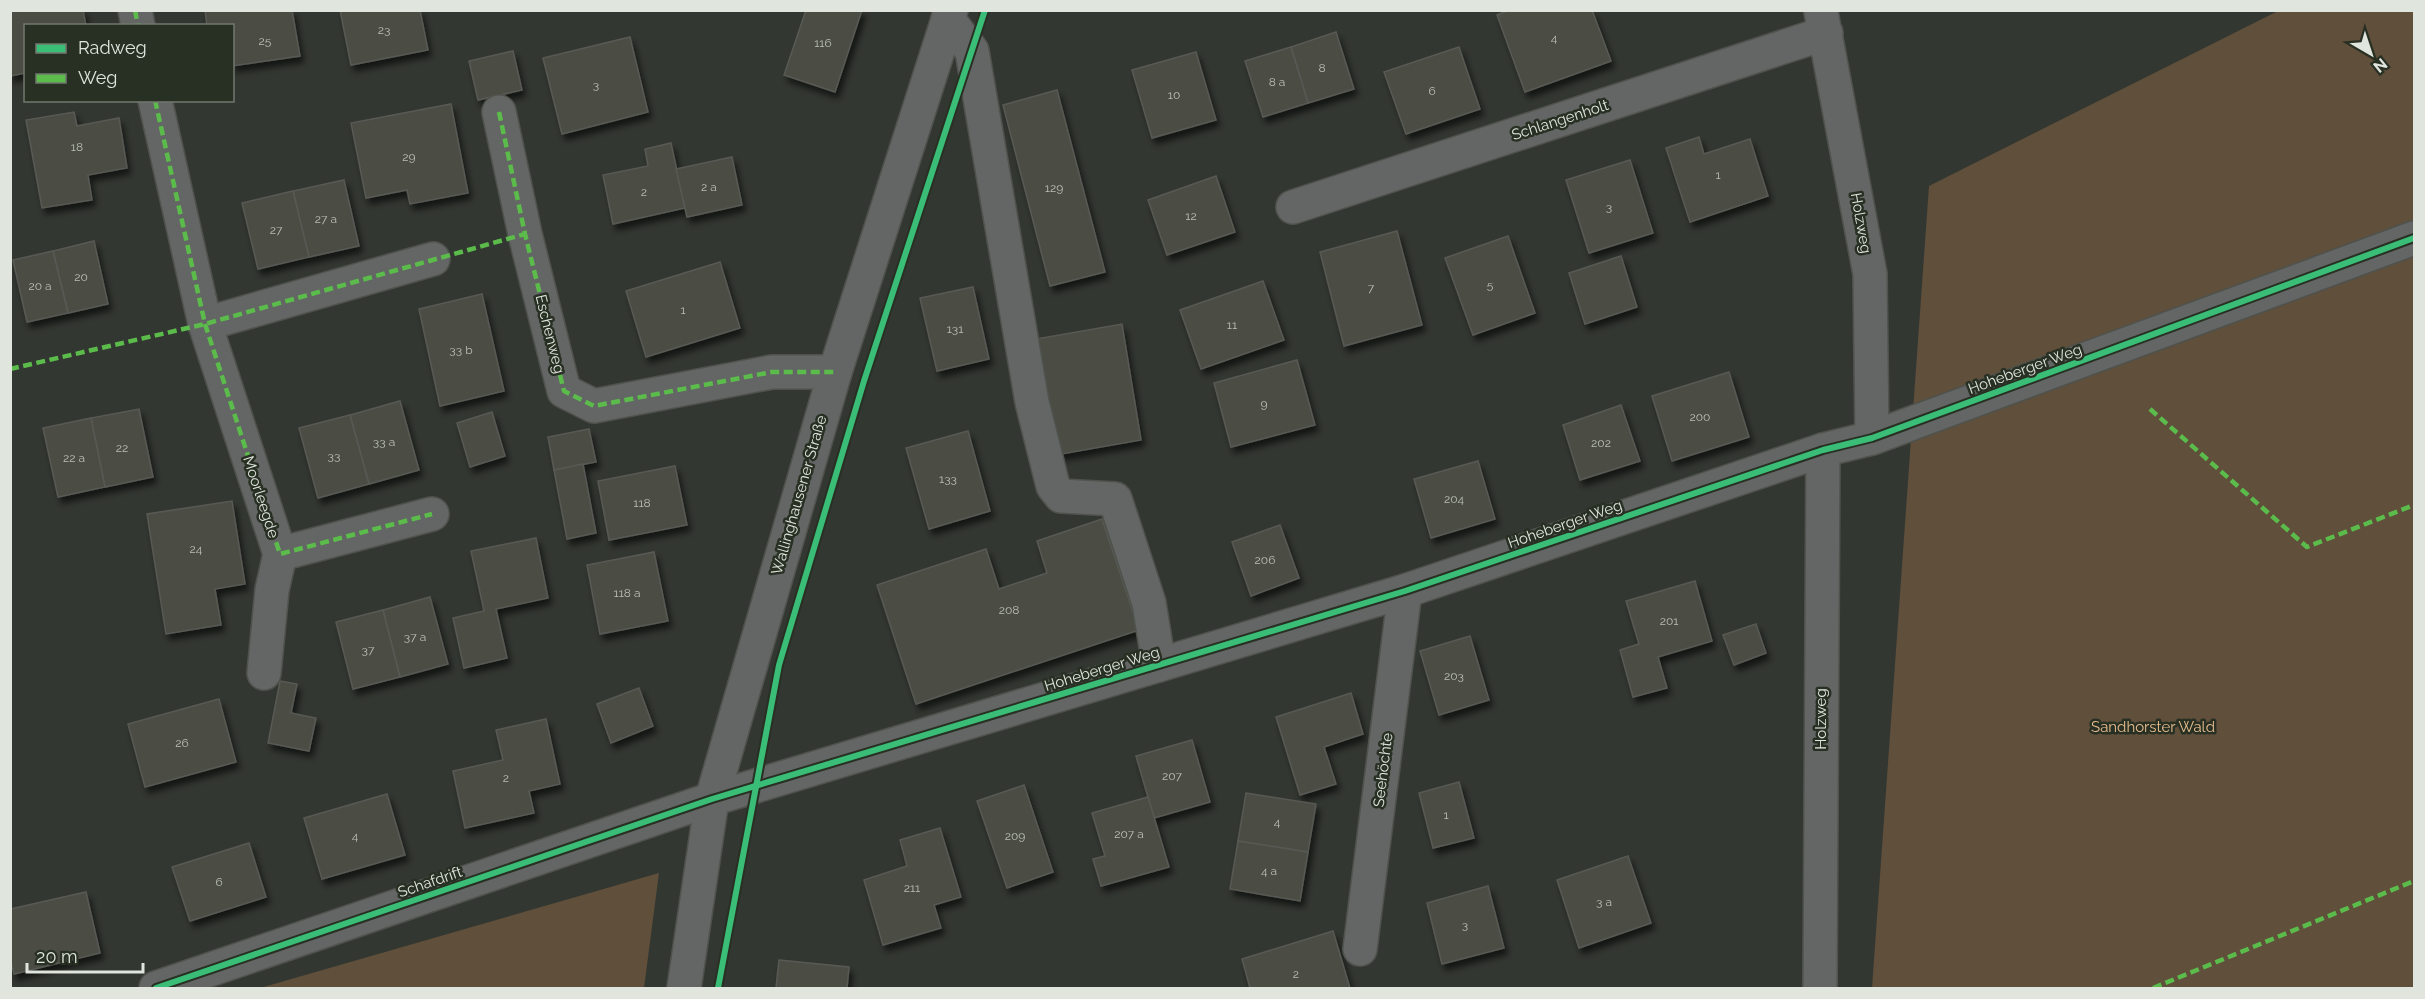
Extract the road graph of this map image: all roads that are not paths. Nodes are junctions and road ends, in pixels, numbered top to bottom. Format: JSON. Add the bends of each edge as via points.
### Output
{"nodes":[{"id":1,"x":949,"y":15,"type":"edge"},
{"id":2,"x":1823,"y":22,"type":"edge"},
{"id":3,"x":155,"y":102,"type":"edge"},
{"id":4,"x":499,"y":112,"type":"dead end"},
{"id":5,"x":1293,"y":207,"type":"dead end"},
{"id":6,"x":2415,"y":238,"type":"edge"},
{"id":7,"x":433,"y":259,"type":"dead end"},
{"id":8,"x":205,"y":324,"type":"junction"},
{"id":9,"x":835,"y":372,"type":"junction"},
{"id":10,"x":1872,"y":438,"type":"junction"},
{"id":11,"x":1822,"y":450,"type":"junction"},
{"id":12,"x":432,"y":514,"type":"dead end"},
{"id":13,"x":280,"y":554,"type":"junction"},
{"id":14,"x":1405,"y":591,"type":"junction"},
{"id":15,"x":1159,"y":665,"type":"junction"},
{"id":16,"x":264,"y":673,"type":"dead end"},
{"id":17,"x":712,"y":799,"type":"junction"},
{"id":18,"x":1360,"y":949,"type":"dead end"},
{"id":19,"x":156,"y":988,"type":"edge"},
{"id":20,"x":684,"y":988,"type":"edge"},
{"id":21,"x":1820,"y":988,"type":"edge"}],
"edges":[{"from":1,"to":9,"type":"street","name":"Wallinghausener Straße"},
{"from":1,"to":15,"type":"street","via":[[972,51],[1032,402],[1053,486],[1061,496],[1115,499],[1149,603]]},
{"from":2,"to":5,"type":"street","name":"Schlangenholt"},
{"from":2,"to":10,"type":"street","name":"Holzweg","via":[[1870,274]]},
{"from":3,"to":8,"type":"street","name":"Moorleegde"},
{"from":4,"to":9,"type":"street","name":"Eschenweg","via":[[564,391],[594,406],[772,372]]},
{"from":6,"to":10,"type":"street","name":"Hoheberger Weg"},
{"from":7,"to":8,"type":"street"},
{"from":8,"to":13,"type":"street","name":"Moorleegde"},
{"from":9,"to":17,"type":"street","name":"Wallinghausener Straße"},
{"from":10,"to":11,"type":"street","name":"Hoheberger Weg"},
{"from":11,"to":14,"type":"street","name":"Hoheberger Weg"},
{"from":11,"to":21,"type":"street","name":"Holzweg"},
{"from":12,"to":13,"type":"street","name":"Moorleegde"},
{"from":13,"to":16,"type":"street","via":[[272,590]]},
{"from":14,"to":15,"type":"street","name":"Hoheberger Weg"},
{"from":14,"to":18,"type":"street","name":"Seehöchte"},
{"from":15,"to":17,"type":"street","name":"Hoheberger Weg"},
{"from":17,"to":19,"type":"street","name":"Schafdrift"},
{"from":17,"to":20,"type":"street","name":"Wallinghausener Straße"}]}
